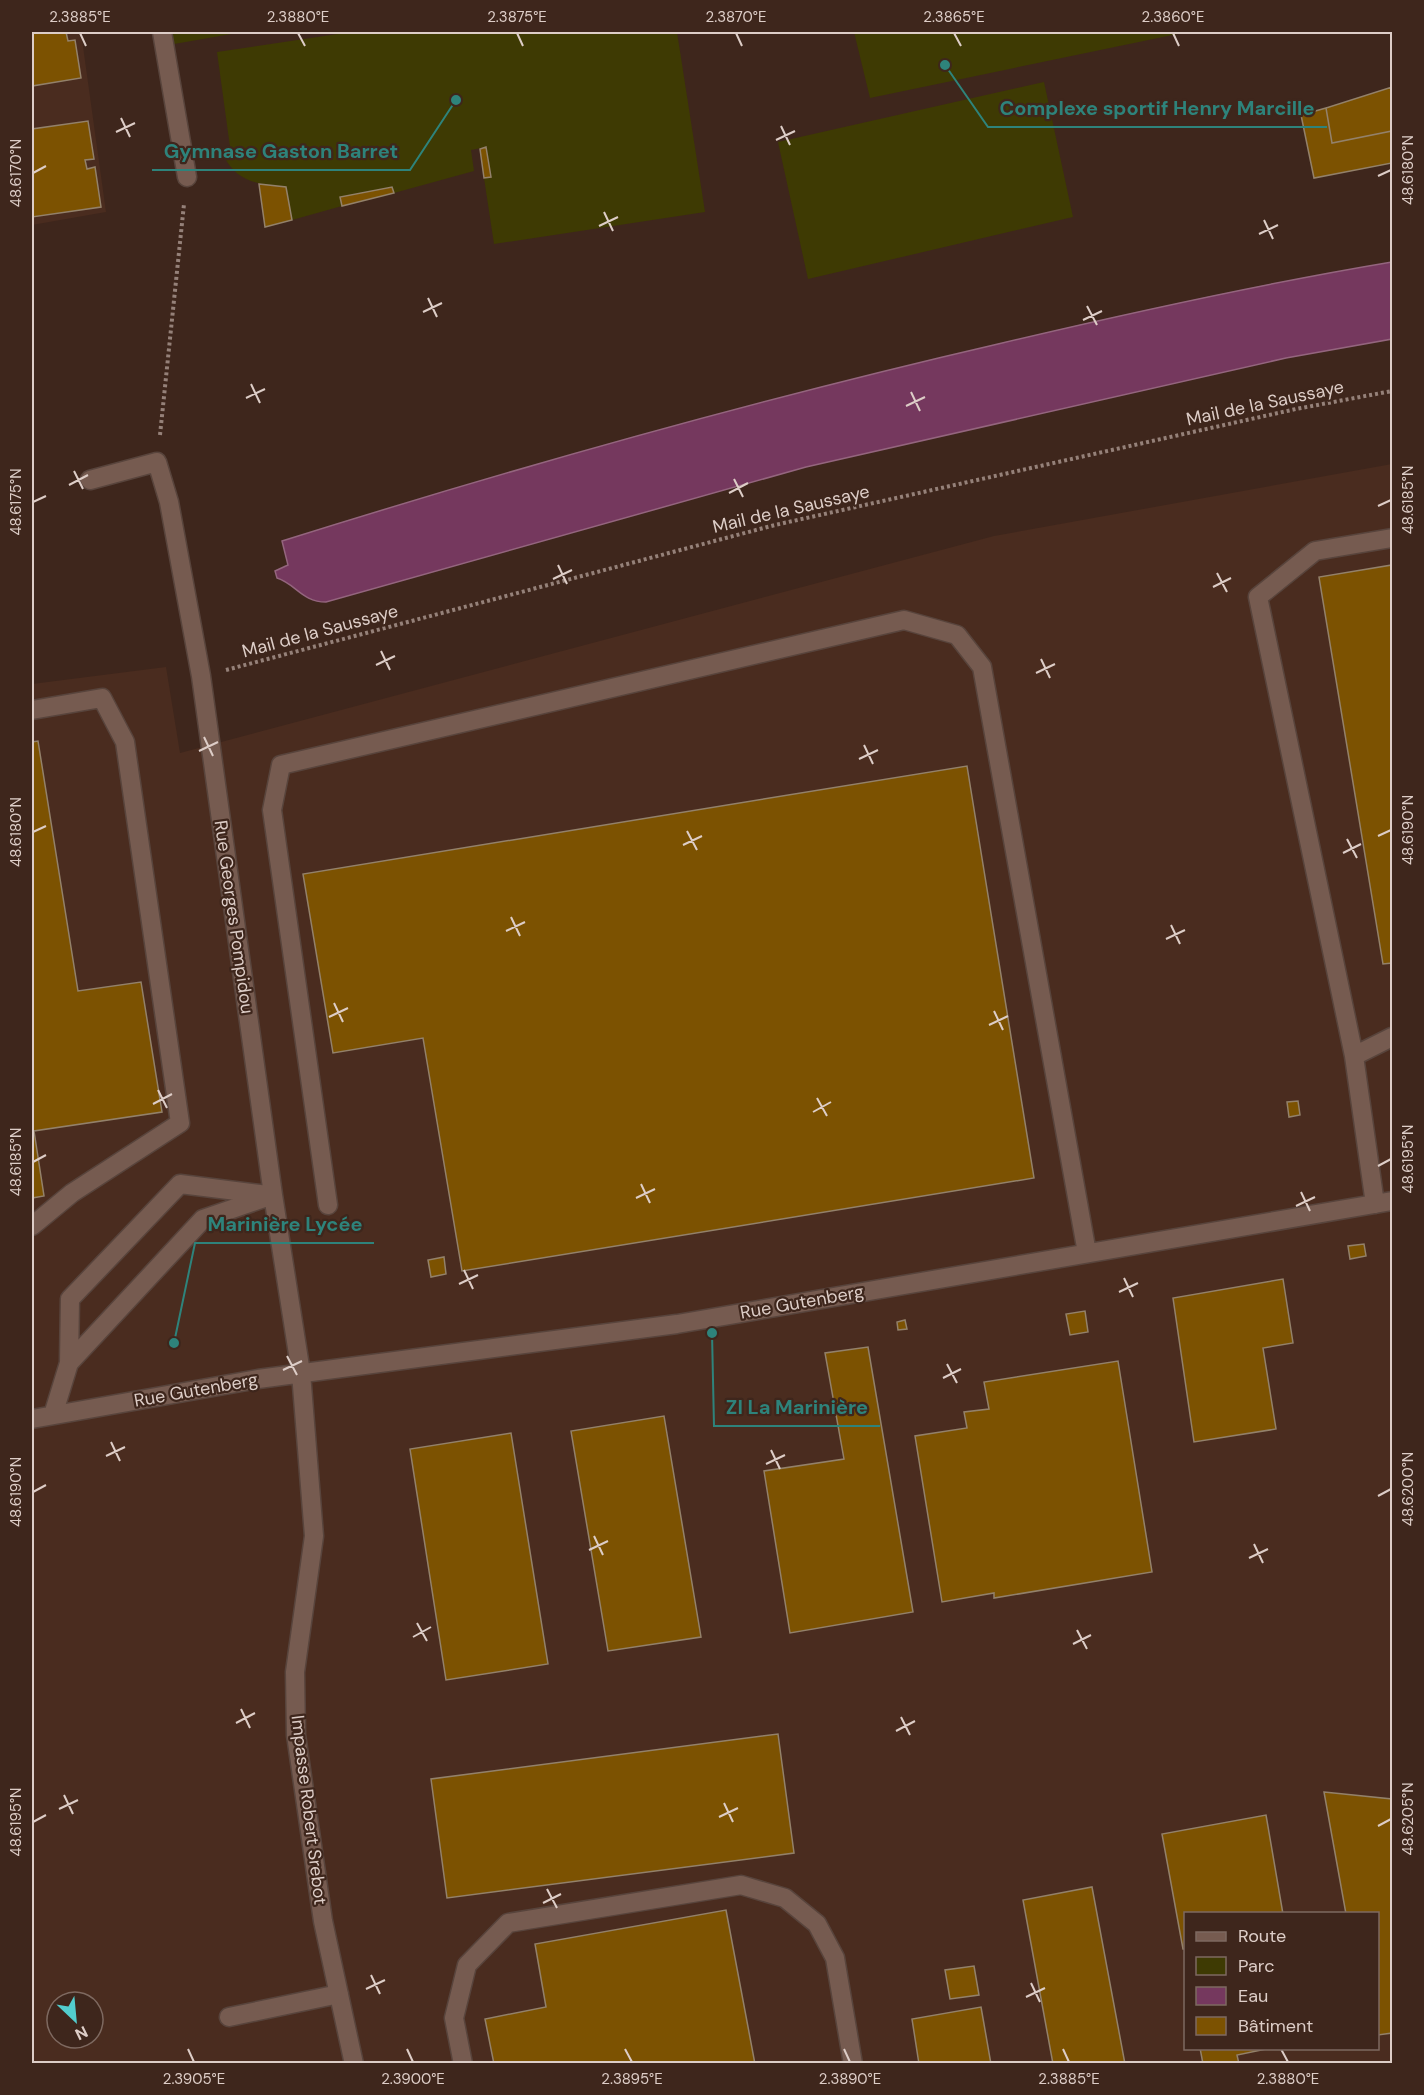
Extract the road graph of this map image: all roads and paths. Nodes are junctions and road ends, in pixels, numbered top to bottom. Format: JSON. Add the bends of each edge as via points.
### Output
{"nodes":[{"id":1,"x":162,"y":32,"type":"edge"},
{"id":2,"x":187,"y":177,"type":"joint"},
{"id":3,"x":1392,"y":391,"type":"edge"},
{"id":4,"x":157,"y":462,"type":"junction"},
{"id":5,"x":90,"y":480,"type":"dead end"},
{"id":6,"x":1392,"y":538,"type":"edge"},
{"id":7,"x":201,"y":676,"type":"junction"},
{"id":8,"x":32,"y":710,"type":"edge"},
{"id":9,"x":1392,"y":1038,"type":"edge"},
{"id":10,"x":1354,"y":1056,"type":"junction"},
{"id":11,"x":273,"y":1195,"type":"junction"},
{"id":12,"x":1384,"y":1203,"type":"edge"},
{"id":13,"x":328,"y":1205,"type":"dead end"},
{"id":14,"x":32,"y":1226,"type":"edge"},
{"id":15,"x":1087,"y":1253,"type":"junction"},
{"id":16,"x":69,"y":1363,"type":"junction"},
{"id":17,"x":301,"y":1373,"type":"junction"},
{"id":18,"x":53,"y":1415,"type":"junction"},
{"id":19,"x":32,"y":1419,"type":"edge"},
{"id":20,"x":339,"y":1994,"type":"junction"},
{"id":21,"x":229,"y":2017,"type":"dead end"},
{"id":22,"x":354,"y":2064,"type":"edge"},
{"id":23,"x":462,"y":2064,"type":"edge"},
{"id":24,"x":853,"y":2064,"type":"edge"}],
"edges":[{"from":1,"to":2,"type":"street"},
{"from":2,"to":4,"type":"path"},
{"from":3,"to":7,"type":"path","name":"Mail de la Saussaye","via":[[775,525]]},
{"from":4,"to":5,"type":"street"},
{"from":4,"to":7,"type":"street","name":"Rue Georges Pompidou","via":[[170,502]]},
{"from":6,"to":10,"type":"street","via":[[1315,551],[1258,597]]},
{"from":7,"to":11,"type":"street","name":"Rue Georges Pompidou"},
{"from":8,"to":14,"type":"street","via":[[102,698],[125,742],[180,1123],[72,1193]]},
{"from":9,"to":10,"type":"street"},
{"from":10,"to":12,"type":"street"},
{"from":11,"to":16,"type":"street","via":[[203,1220]]},
{"from":11,"to":16,"type":"street","via":[[180,1184],[70,1299]]},
{"from":11,"to":17,"type":"street","name":"Rue Georges Pompidou"},
{"from":12,"to":15,"type":"street","name":"Rue Gutenberg"},
{"from":13,"to":15,"type":"street","via":[[272,810],[281,765],[904,620],[957,635],[982,668]]},
{"from":15,"to":17,"type":"street","name":"Rue Gutenberg","via":[[677,1323]]},
{"from":16,"to":18,"type":"street"},
{"from":17,"to":18,"type":"street","name":"Rue Gutenberg"},
{"from":17,"to":20,"type":"street","name":"Impasse Robert Srebot","via":[[314,1536],[295,1672],[296,1735],[323,1920]]},
{"from":18,"to":19,"type":"street","name":"Rue Gutenberg"},
{"from":20,"to":21,"type":"street"},
{"from":20,"to":22,"type":"street","name":"Impasse Robert Srebot"},
{"from":23,"to":24,"type":"street","via":[[454,2018],[467,1965],[508,1923],[741,1885],[785,1898],[817,1924],[835,1958]]}]}
